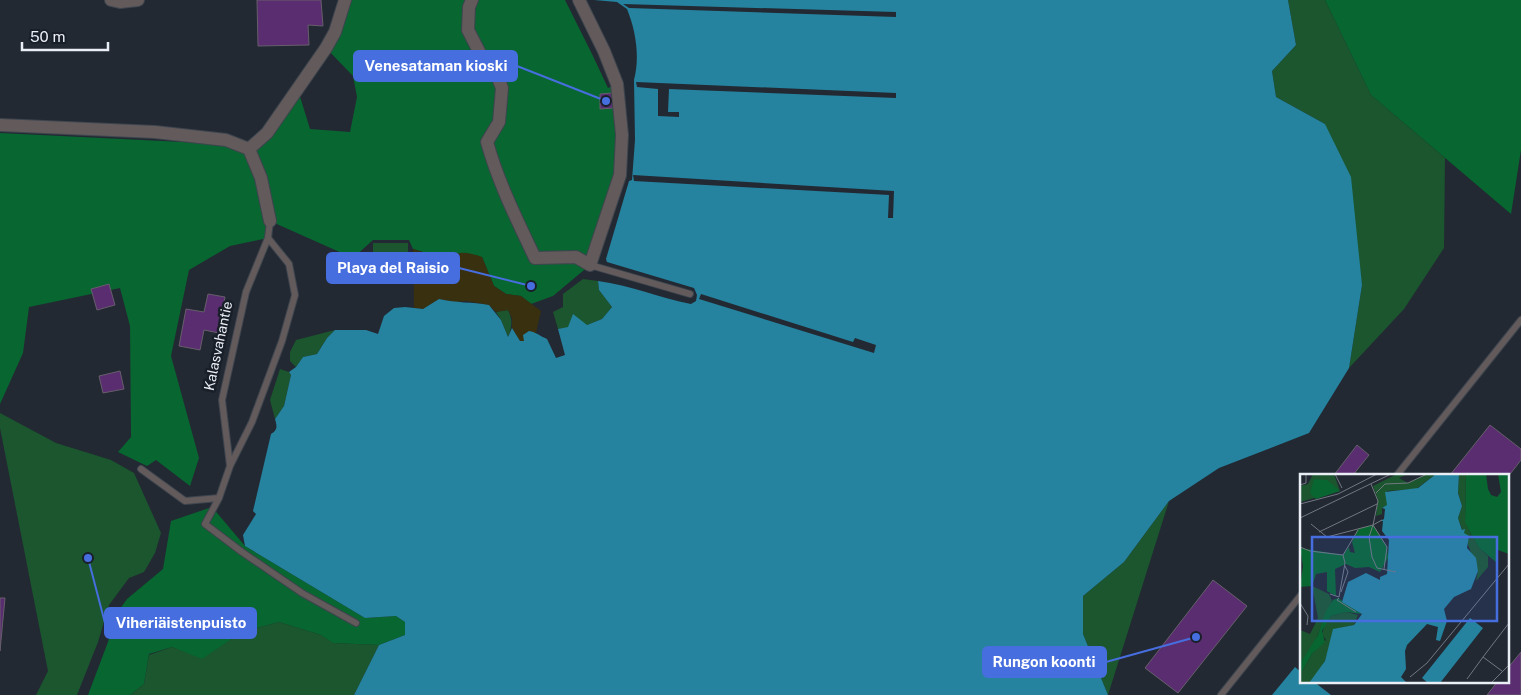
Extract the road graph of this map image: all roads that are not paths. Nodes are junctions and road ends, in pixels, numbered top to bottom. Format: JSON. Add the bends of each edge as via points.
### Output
{"nodes":[{"id":1,"x":111,"y":0,"type":"edge"},
{"id":2,"x":138,"y":0,"type":"edge"},
{"id":3,"x":345,"y":0,"type":"edge"},
{"id":4,"x":472,"y":0,"type":"edge"},
{"id":5,"x":578,"y":0,"type":"edge"},
{"id":6,"x":0,"y":125,"type":"edge"},
{"id":7,"x":248,"y":149,"type":"junction"},
{"id":8,"x":270,"y":221,"type":"joint"},
{"id":9,"x":268,"y":238,"type":"junction"},
{"id":10,"x":590,"y":265,"type":"junction"},
{"id":11,"x":690,"y":294,"type":"dead end"},
{"id":12,"x":1521,"y":320,"type":"edge"},
{"id":13,"x":230,"y":466,"type":"junction"},
{"id":14,"x":141,"y":469,"type":"dead end"},
{"id":15,"x":1398,"y":474,"type":"edge"},
{"id":16,"x":219,"y":498,"type":"junction"},
{"id":17,"x":1300,"y":596,"type":"edge"},
{"id":18,"x":356,"y":623,"type":"dead end"},
{"id":19,"x":1221,"y":695,"type":"edge"}],
"edges":[{"from":1,"to":2,"type":"street"},
{"from":3,"to":7,"type":"street","via":[[326,48],[266,132]]},
{"from":4,"to":10,"type":"street","via":[[468,30],[502,88],[499,122],[487,142],[514,213],[535,258],[576,257]]},
{"from":5,"to":10,"type":"street","via":[[604,50],[617,84],[622,135],[620,175]]},
{"from":6,"to":7,"type":"street","via":[[156,132],[226,140]]},
{"from":7,"to":8,"type":"street","name":"Kalasvahantie","via":[[261,178]]},
{"from":8,"to":9,"type":"lane","name":"Kalasvahantie"},
{"from":9,"to":13,"type":"lane","name":"Kalasvahantie","via":[[246,292],[222,400]]},
{"from":9,"to":13,"type":"lane","via":[[289,264],[295,295],[252,422]]},
{"from":10,"to":11,"type":"lane"},
{"from":12,"to":15,"type":"lane"},
{"from":13,"to":16,"type":"lane","name":"Kalasvahantie"},
{"from":14,"to":16,"type":"lane","via":[[185,501]]},
{"from":16,"to":18,"type":"lane","name":"Kalasvahantie","via":[[205,524],[295,588]]},
{"from":17,"to":19,"type":"lane"}]}
